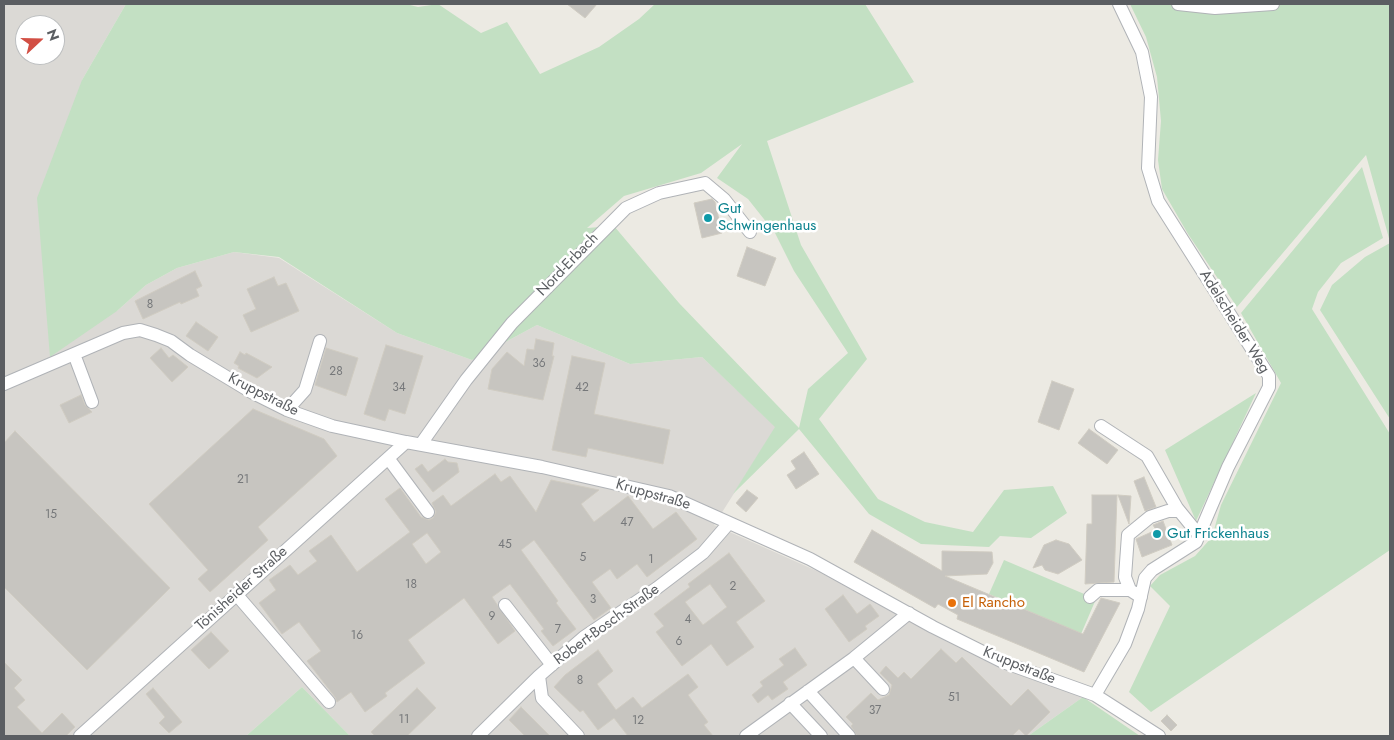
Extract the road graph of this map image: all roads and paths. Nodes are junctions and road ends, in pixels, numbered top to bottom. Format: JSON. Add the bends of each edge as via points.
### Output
{"nodes":[{"id":1,"x":1121,"y":4,"type":"edge"},
{"id":2,"x":1178,"y":4,"type":"edge"},
{"id":3,"x":1273,"y":4,"type":"edge"},
{"id":4,"x":750,"y":232,"type":"dead end"},
{"id":5,"x":320,"y":341,"type":"dead end"},
{"id":6,"x":74,"y":354,"type":"junction"},
{"id":7,"x":4,"y":384,"type":"edge"},
{"id":8,"x":92,"y":402,"type":"dead end"},
{"id":9,"x":287,"y":410,"type":"junction"},
{"id":10,"x":1101,"y":426,"type":"dead end"},
{"id":11,"x":406,"y":442,"type":"junction"},
{"id":12,"x":421,"y":444,"type":"junction"},
{"id":13,"x":388,"y":458,"type":"junction"},
{"id":14,"x":1179,"y":511,"type":"junction"},
{"id":15,"x":428,"y":512,"type":"dead end"},
{"id":16,"x":729,"y":523,"type":"junction"},
{"id":17,"x":1199,"y":535,"type":"junction"},
{"id":18,"x":1130,"y":590,"type":"junction"},
{"id":19,"x":236,"y":594,"type":"junction"},
{"id":20,"x":1090,"y":597,"type":"dead end"},
{"id":21,"x":1141,"y":597,"type":"junction"},
{"id":22,"x":505,"y":605,"type":"dead end"},
{"id":23,"x":909,"y":613,"type":"junction"},
{"id":24,"x":854,"y":658,"type":"junction"},
{"id":25,"x":552,"y":664,"type":"junction"},
{"id":26,"x":539,"y":676,"type":"junction"},
{"id":27,"x":883,"y":689,"type":"dead end"},
{"id":28,"x":808,"y":691,"type":"junction"},
{"id":29,"x":1095,"y":695,"type":"junction"},
{"id":30,"x":329,"y":702,"type":"dead end"},
{"id":31,"x":790,"y":703,"type":"junction"},
{"id":32,"x":80,"y":736,"type":"edge"},
{"id":33,"x":478,"y":736,"type":"edge"},
{"id":34,"x":578,"y":736,"type":"edge"},
{"id":35,"x":746,"y":736,"type":"edge"},
{"id":36,"x":821,"y":736,"type":"edge"},
{"id":37,"x":850,"y":736,"type":"edge"},
{"id":38,"x":1158,"y":736,"type":"edge"}],
"edges":[{"from":1,"to":17,"type":"street","name":"Adelscheider Weg","via":[[1142,52],[1151,97],[1148,168],[1158,201],[1269,376],[1269,386],[1228,466]]},
{"from":2,"to":3,"type":"street","via":[[1215,8]]},
{"from":4,"to":12,"type":"street","name":"Nord-Erbach","via":[[724,199],[705,182],[659,193],[626,208],[512,323],[466,380]]},
{"from":5,"to":9,"type":"street","via":[[304,390]]},
{"from":6,"to":7,"type":"street","name":"Kruppstraße"},
{"from":6,"to":8,"type":"street"},
{"from":6,"to":9,"type":"street","name":"Kruppstraße","via":[[140,330],[172,340],[190,355]]},
{"from":9,"to":11,"type":"street","name":"Kruppstraße","via":[[332,426]]},
{"from":10,"to":14,"type":"street","via":[[1147,456]]},
{"from":11,"to":12,"type":"street","name":"Kruppstraße"},
{"from":11,"to":13,"type":"street","name":"Tönisheider Straße"},
{"from":12,"to":16,"type":"street","name":"Kruppstraße","via":[[654,492],[685,502]]},
{"from":13,"to":15,"type":"street"},
{"from":13,"to":19,"type":"street","name":"Tönisheider Straße"},
{"from":14,"to":17,"type":"street"},
{"from":14,"to":18,"type":"street","via":[[1150,517],[1128,535],[1125,577]]},
{"from":16,"to":23,"type":"street","name":"Kruppstraße","via":[[810,559]]},
{"from":16,"to":25,"type":"street","name":"Robert-Bosch-Straße","via":[[703,553]]},
{"from":17,"to":21,"type":"street","name":"Adelscheider Weg","via":[[1196,542],[1152,570],[1145,578]]},
{"from":18,"to":20,"type":"street","via":[[1098,590]]},
{"from":18,"to":21,"type":"street"},
{"from":19,"to":30,"type":"street"},
{"from":19,"to":32,"type":"street","name":"Tönisheider Straße"},
{"from":21,"to":29,"type":"street","name":"Adelscheider Weg","via":[[1125,644]]},
{"from":22,"to":25,"type":"street"},
{"from":23,"to":24,"type":"street"},
{"from":23,"to":29,"type":"street","name":"Kruppstraße","via":[[1003,662]]},
{"from":24,"to":27,"type":"street"},
{"from":24,"to":28,"type":"street"},
{"from":25,"to":26,"type":"street","name":"Robert-Bosch-Straße"},
{"from":26,"to":33,"type":"street"},
{"from":26,"to":34,"type":"street","name":"Robert-Bosch-Straße","via":[[542,698]]},
{"from":28,"to":31,"type":"street"},
{"from":28,"to":37,"type":"street"},
{"from":29,"to":38,"type":"street","name":"Kruppstraße"},
{"from":31,"to":35,"type":"street"},
{"from":31,"to":36,"type":"street"}]}
